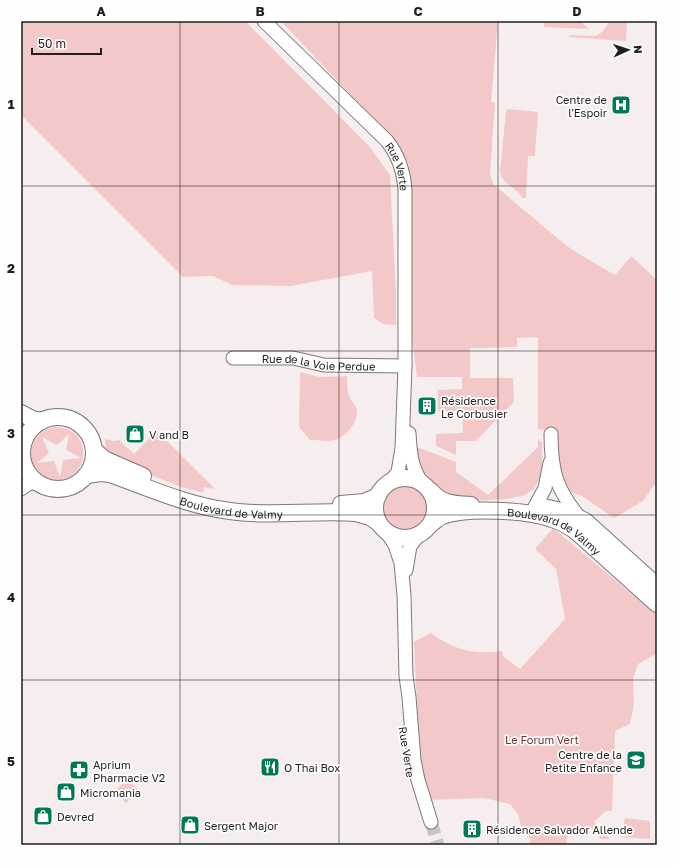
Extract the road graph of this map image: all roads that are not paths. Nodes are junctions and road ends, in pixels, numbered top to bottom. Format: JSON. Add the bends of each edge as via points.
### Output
{"nodes":[{"id":1,"x":264,"y":21,"type":"edge"},
{"id":2,"x":233,"y":358,"type":"dead end"},
{"id":3,"x":405,"y":366,"type":"junction"},
{"id":4,"x":21,"y":413,"type":"edge"},
{"id":5,"x":42,"y":421,"type":"junction"},
{"id":6,"x":551,"y":434,"type":"dead end"},
{"id":7,"x":22,"y":448,"type":"edge"},
{"id":8,"x":94,"y":450,"type":"junction"},
{"id":9,"x":551,"y":453,"type":"junction"},
{"id":10,"x":554,"y":472,"type":"junction"},
{"id":11,"x":87,"y":475,"type":"junction"},
{"id":12,"x":36,"y":482,"type":"junction"},
{"id":13,"x":390,"y":482,"type":"junction"},
{"id":14,"x":427,"y":487,"type":"junction"},
{"id":15,"x":21,"y":489,"type":"edge"},
{"id":16,"x":378,"y":496,"type":"junction"},
{"id":17,"x":538,"y":509,"type":"junction"},
{"id":18,"x":581,"y":518,"type":"junction"},
{"id":19,"x":432,"y":523,"type":"junction"},
{"id":20,"x":382,"y":527,"type":"junction"},
{"id":21,"x":418,"y":536,"type":"junction"},
{"id":22,"x":657,"y":586,"type":"edge"},
{"id":23,"x":404,"y":596,"type":"junction"},
{"id":24,"x":657,"y":604,"type":"edge"},
{"id":25,"x":428,"y":824,"type":"tunnel mouth"}],
"edges":[{"from":1,"to":3,"type":"street","name":"Rue Verte","via":[[386,141],[401,163],[405,180]]},
{"from":2,"to":3,"type":"street","name":"Rue de la Voie Perdue","via":[[291,358],[324,365]]},
{"from":3,"to":13,"type":"street","name":"Rue Verte","via":[[401,455],[398,472]]},
{"from":3,"to":14,"type":"street","name":"Rue Verte","via":[[411,454],[414,469]]},
{"from":4,"to":5,"type":"main road"},
{"from":5,"to":7,"type":"main road","via":[[29,431]]},
{"from":5,"to":8,"type":"main road","via":[[58,417],[74,421],[86,432]]},
{"from":6,"to":9,"type":"street"},
{"from":7,"to":12,"type":"main road","via":[[27,472]]},
{"from":8,"to":11,"type":"main road"},
{"from":8,"to":16,"type":"main road","name":"Boulevard de Valmy","via":[[104,459],[163,484],[222,501],[255,504],[347,504],[364,502]]},
{"from":9,"to":10,"type":"street"},
{"from":9,"to":17,"type":"street"},
{"from":10,"to":17,"type":"street","via":[[553,491]]},
{"from":10,"to":18,"type":"street","via":[[564,497]]},
{"from":11,"to":12,"type":"main road","via":[[76,485],[61,489],[46,488]]},
{"from":11,"to":20,"type":"main road","name":"Boulevard de Valmy","via":[[110,474],[191,503],[221,510],[356,513],[370,517]]},
{"from":12,"to":15,"type":"street"},
{"from":13,"to":14,"type":"main road","via":[[407,478]]},
{"from":13,"to":16,"type":"main road"},
{"from":14,"to":17,"type":"main road","name":"Boulevard de Valmy","via":[[441,501],[455,504]]},
{"from":14,"to":19,"type":"main road","via":[[436,505]]},
{"from":16,"to":20,"type":"main road","via":[[375,509]]},
{"from":17,"to":18,"type":"main road","name":"Boulevard de Valmy","via":[[566,512]]},
{"from":17,"to":19,"type":"main road","name":"Boulevard de Valmy","via":[[463,512],[442,516]]},
{"from":17,"to":24,"type":"main road","name":"Boulevard de Valmy","via":[[570,527]]},
{"from":18,"to":22,"type":"main road","name":"Boulevard de Valmy"},
{"from":19,"to":21,"type":"main road"},
{"from":20,"to":21,"type":"main road","via":[[392,536]]},
{"from":20,"to":23,"type":"street","name":"Rue Verte","via":[[399,553]]},
{"from":21,"to":23,"type":"street","name":"Rue Verte","via":[[408,553]]},
{"from":23,"to":25,"type":"street","name":"Rue Verte","via":[[406,676],[416,767]]}]}
